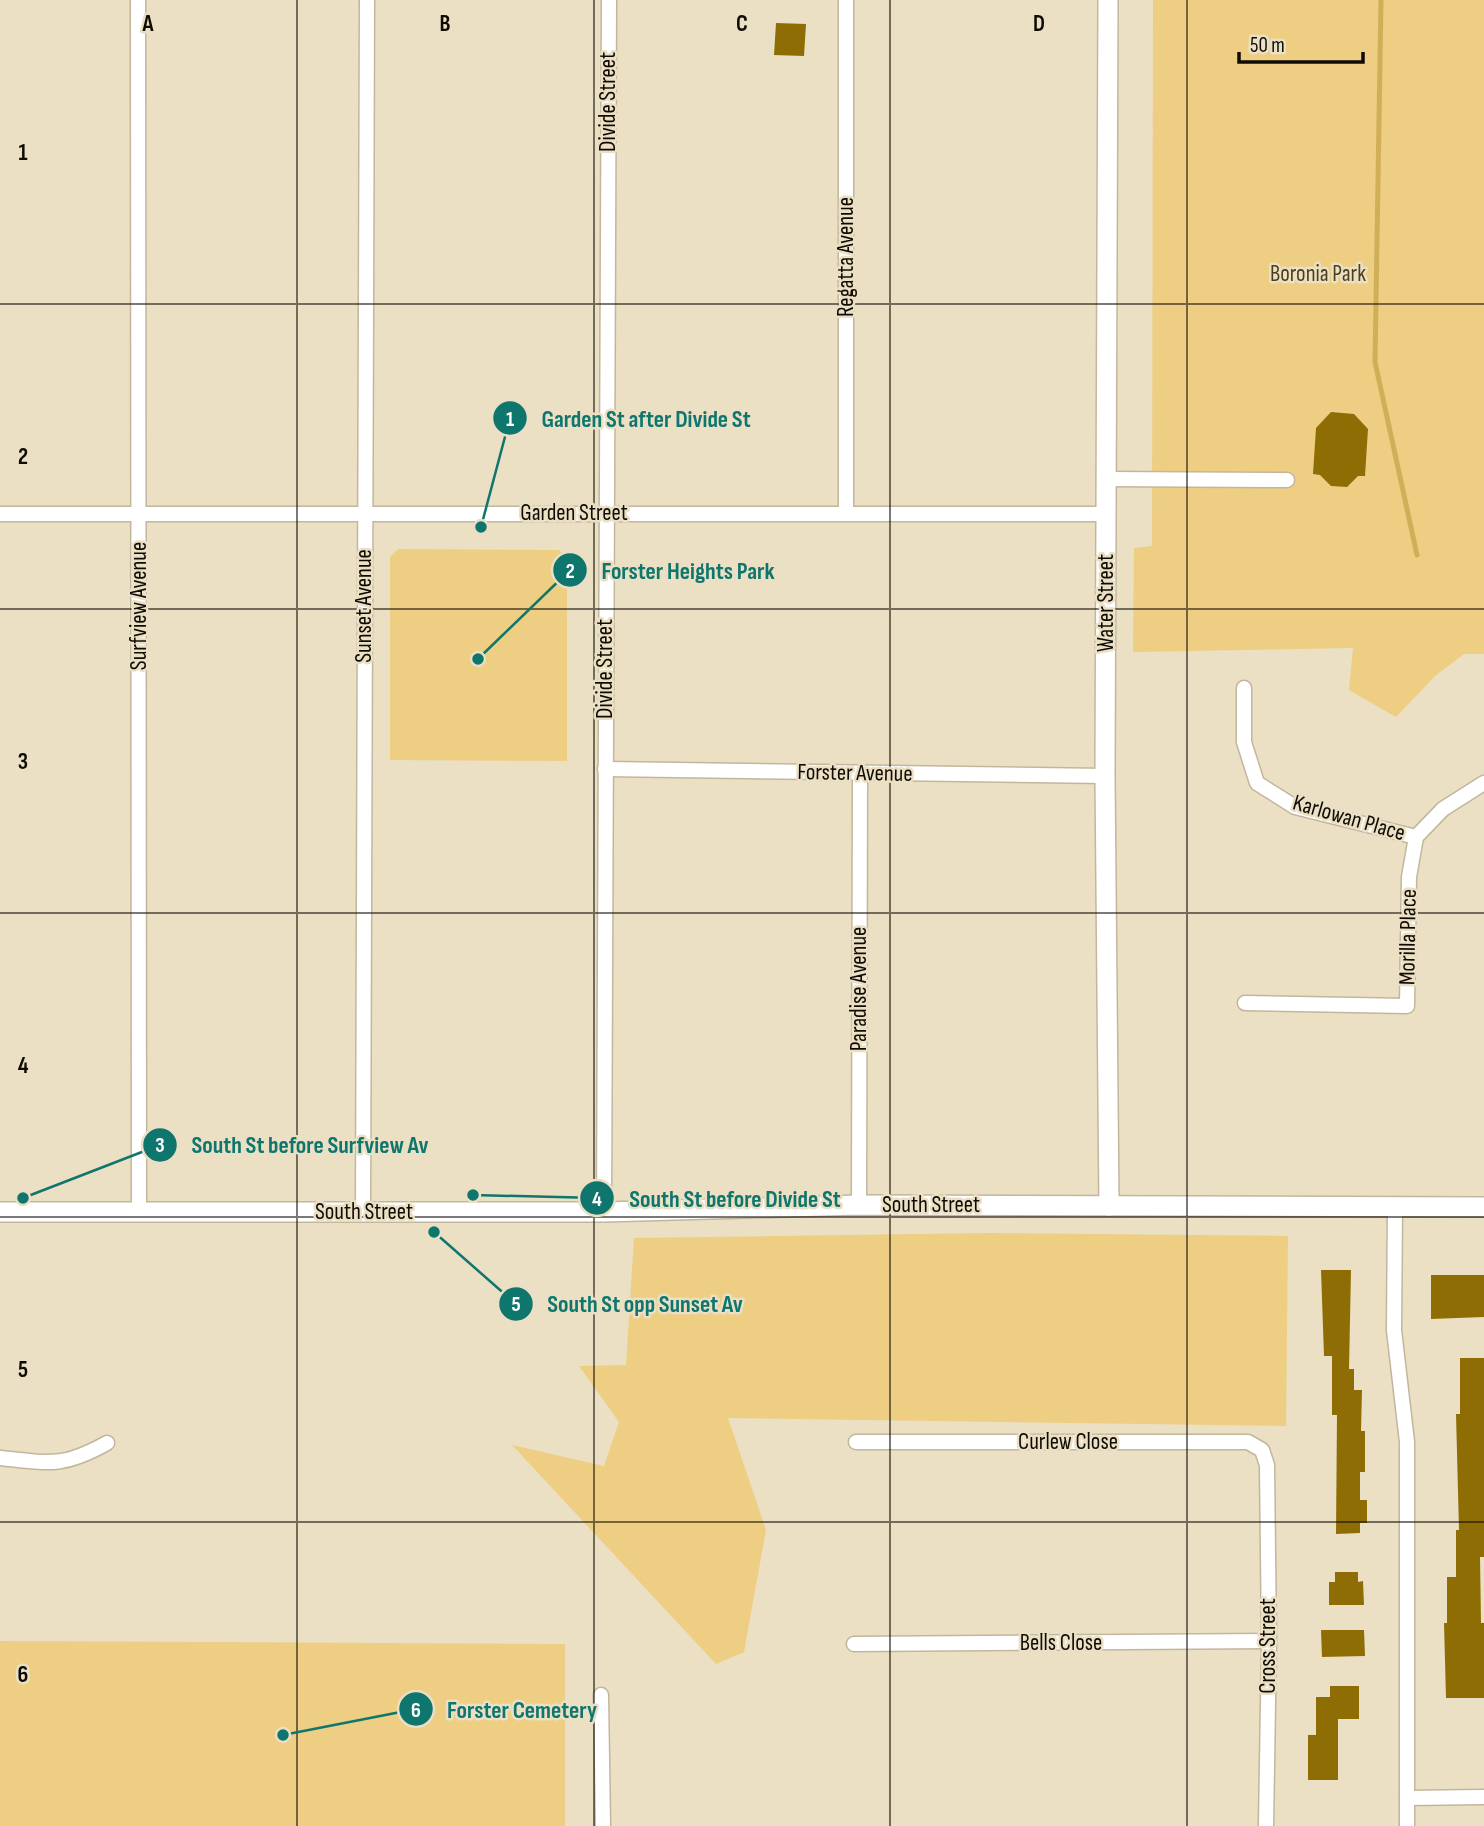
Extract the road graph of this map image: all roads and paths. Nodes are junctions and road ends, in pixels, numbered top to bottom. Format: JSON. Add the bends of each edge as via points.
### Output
{"nodes":[{"id":1,"x":138,"y":0,"type":"edge"},
{"id":2,"x":367,"y":0,"type":"edge"},
{"id":3,"x":609,"y":0,"type":"edge"},
{"id":4,"x":846,"y":0,"type":"edge"},
{"id":5,"x":1108,"y":0,"type":"edge"},
{"id":6,"x":1106,"y":479,"type":"junction"},
{"id":7,"x":1287,"y":480,"type":"dead end"},
{"id":8,"x":139,"y":513,"type":"junction"},
{"id":9,"x":606,"y":513,"type":"junction"},
{"id":10,"x":846,"y":513,"type":"junction"},
{"id":11,"x":0,"y":514,"type":"edge"},
{"id":12,"x":364,"y":514,"type":"junction"},
{"id":13,"x":1106,"y":514,"type":"junction"},
{"id":14,"x":1244,"y":688,"type":"dead end"},
{"id":15,"x":605,"y":769,"type":"junction"},
{"id":16,"x":860,"y":774,"type":"junction"},
{"id":17,"x":1105,"y":776,"type":"junction"},
{"id":18,"x":1484,"y":783,"type":"edge"},
{"id":19,"x":1416,"y":837,"type":"junction"},
{"id":20,"x":1245,"y":1003,"type":"dead end"},
{"id":21,"x":859,"y":1205,"type":"junction"},
{"id":22,"x":1109,"y":1206,"type":"junction"},
{"id":23,"x":1395,"y":1207,"type":"junction"},
{"id":24,"x":1484,"y":1208,"type":"edge"},
{"id":25,"x":0,"y":1212,"type":"edge"},
{"id":26,"x":139,"y":1212,"type":"junction"},
{"id":27,"x":363,"y":1212,"type":"junction"},
{"id":28,"x":604,"y":1212,"type":"junction"},
{"id":29,"x":856,"y":1441,"type":"dead end"},
{"id":30,"x":107,"y":1443,"type":"dead end"},
{"id":31,"x":0,"y":1458,"type":"edge"},
{"id":32,"x":1266,"y":1465,"type":"joint"},
{"id":33,"x":1269,"y":1641,"type":"junction"},
{"id":34,"x":854,"y":1644,"type":"dead end"},
{"id":35,"x":601,"y":1695,"type":"dead end"},
{"id":36,"x":1484,"y":1797,"type":"edge"},
{"id":37,"x":1407,"y":1798,"type":"junction"},
{"id":38,"x":603,"y":1826,"type":"edge"},
{"id":39,"x":1266,"y":1826,"type":"edge"},
{"id":40,"x":1407,"y":1826,"type":"edge"}],
"edges":[{"from":1,"to":8,"type":"street","name":"Surfview Avenue"},
{"from":2,"to":12,"type":"street","name":"Sunset Avenue"},
{"from":3,"to":9,"type":"street","name":"Divide Street"},
{"from":4,"to":10,"type":"street","name":"Regatta Avenue"},
{"from":5,"to":6,"type":"street","name":"Water Street"},
{"from":6,"to":7,"type":"street"},
{"from":6,"to":13,"type":"street","name":"Water Street"},
{"from":8,"to":11,"type":"street","name":"Garden Street"},
{"from":8,"to":12,"type":"street","name":"Garden Street"},
{"from":8,"to":26,"type":"street","name":"Surfview Avenue"},
{"from":9,"to":10,"type":"street","name":"Garden Street"},
{"from":9,"to":12,"type":"street","name":"Garden Street"},
{"from":9,"to":15,"type":"street","name":"Divide Street"},
{"from":10,"to":13,"type":"street","name":"Garden Street"},
{"from":12,"to":27,"type":"street","name":"Sunset Avenue"},
{"from":13,"to":17,"type":"street","name":"Water Street"},
{"from":14,"to":19,"type":"street","name":"Karlowan Place","via":[[1244,742],[1257,783],[1295,807]]},
{"from":15,"to":16,"type":"street","name":"Forster Avenue"},
{"from":15,"to":28,"type":"street","name":"Divide Street"},
{"from":16,"to":17,"type":"street","name":"Forster Avenue"},
{"from":16,"to":21,"type":"street","name":"Paradise Avenue"},
{"from":17,"to":22,"type":"street","name":"Water Street"},
{"from":18,"to":19,"type":"street","via":[[1443,809]]},
{"from":19,"to":20,"type":"street","name":"Morilla Place","via":[[1409,877],[1407,1006]]},
{"from":21,"to":22,"type":"street","name":"South Street"},
{"from":21,"to":28,"type":"street","name":"South Street"},
{"from":22,"to":23,"type":"street","name":"South Street"},
{"from":23,"to":24,"type":"street","name":"South Street"},
{"from":23,"to":37,"type":"street","via":[[1394,1330],[1407,1442]]},
{"from":25,"to":26,"type":"street","name":"South Street"},
{"from":26,"to":27,"type":"street","name":"South Street"},
{"from":27,"to":28,"type":"street","name":"South Street"},
{"from":29,"to":32,"type":"street","name":"Curlew Close","via":[[1248,1442],[1262,1450]]},
{"from":30,"to":31,"type":"street","via":[[63,1462]]},
{"from":32,"to":33,"type":"street","name":"Cross Street"},
{"from":33,"to":34,"type":"street","name":"Bells Close"},
{"from":33,"to":39,"type":"street","name":"Cross Street"},
{"from":35,"to":38,"type":"street"},
{"from":36,"to":37,"type":"street"},
{"from":37,"to":40,"type":"street"}]}
